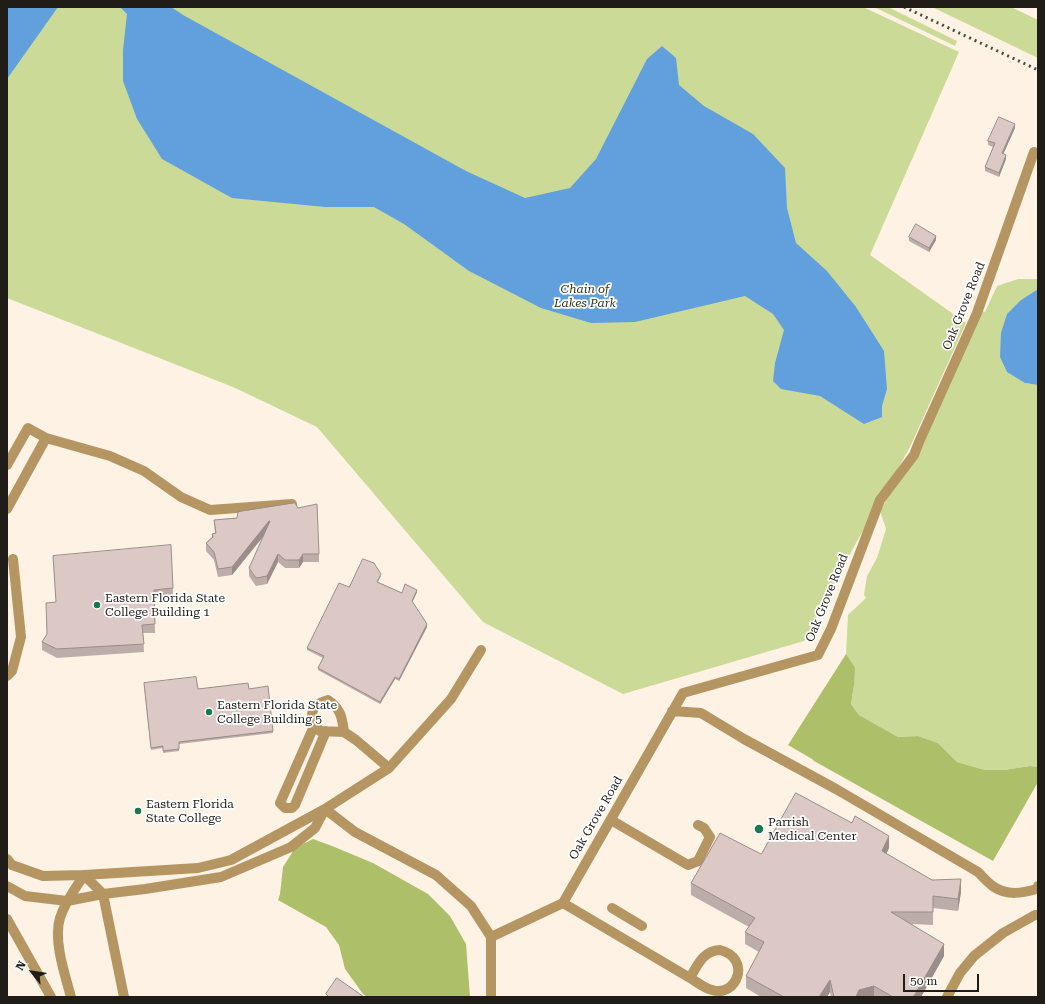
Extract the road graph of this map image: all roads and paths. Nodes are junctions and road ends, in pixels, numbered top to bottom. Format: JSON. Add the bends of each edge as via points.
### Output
{"nodes":[{"id":1,"x":1034,"y":152,"type":"dead end"},
{"id":2,"x":46,"y":438,"type":"junction"},
{"id":3,"x":7,"y":465,"type":"edge"},
{"id":4,"x":292,"y":504,"type":"edge"},
{"id":5,"x":7,"y":509,"type":"edge"},
{"id":6,"x":13,"y":558,"type":"dead end"},
{"id":7,"x":481,"y":650,"type":"dead end"},
{"id":8,"x":7,"y":676,"type":"edge"},
{"id":9,"x":672,"y":711,"type":"junction"},
{"id":10,"x":315,"y":724,"type":"junction"},
{"id":11,"x":326,"y":731,"type":"junction"},
{"id":12,"x":344,"y":732,"type":"junction"},
{"id":13,"x":389,"y":768,"type":"junction"},
{"id":14,"x":325,"y":809,"type":"junction"},
{"id":15,"x":611,"y":820,"type":"junction"},
{"id":16,"x":698,"y":824,"type":"dead end"},
{"id":17,"x":7,"y":860,"type":"edge"},
{"id":18,"x":84,"y":875,"type":"junction"},
{"id":19,"x":7,"y":886,"type":"edge"},
{"id":20,"x":1038,"y":886,"type":"edge"},
{"id":21,"x":103,"y":894,"type":"junction"},
{"id":22,"x":67,"y":901,"type":"junction"},
{"id":23,"x":563,"y":903,"type":"junction"},
{"id":24,"x":612,"y":908,"type":"dead end"},
{"id":25,"x":1038,"y":915,"type":"edge"},
{"id":26,"x":7,"y":919,"type":"edge"},
{"id":27,"x":642,"y":926,"type":"dead end"},
{"id":28,"x":491,"y":937,"type":"junction"},
{"id":29,"x":690,"y":978,"type":"junction"},
{"id":30,"x":51,"y":997,"type":"edge"},
{"id":31,"x":71,"y":997,"type":"edge"},
{"id":32,"x":124,"y":997,"type":"edge"},
{"id":33,"x":491,"y":997,"type":"edge"},
{"id":34,"x":947,"y":997,"type":"edge"}],
"edges":[{"from":1,"to":9,"type":"street","name":"Oak Grove Road","via":[[977,313],[914,455],[880,500],[831,629],[818,655],[683,693]]},
{"from":2,"to":3,"type":"street","via":[[28,428]]},
{"from":2,"to":4,"type":"street","via":[[110,456],[144,471],[181,497],[210,510]]},
{"from":2,"to":5,"type":"street"},
{"from":6,"to":8,"type":"street","via":[[21,637],[12,671]]},
{"from":7,"to":13,"type":"street","via":[[452,699]]},
{"from":9,"to":15,"type":"street","name":"Oak Grove Road"},
{"from":9,"to":20,"type":"street","via":[[701,713],[978,872],[994,887],[1009,893],[1023,893]]},
{"from":10,"to":11,"type":"street","via":[[320,731]]},
{"from":10,"to":11,"type":"street","via":[[280,803],[285,808],[292,808],[295,805]]},
{"from":10,"to":12,"type":"street","via":[[311,715],[313,708],[328,700],[339,711]]},
{"from":11,"to":12,"type":"street"},
{"from":12,"to":13,"type":"street"},
{"from":13,"to":14,"type":"street"},
{"from":14,"to":18,"type":"street","via":[[231,860],[198,868]]},
{"from":14,"to":21,"type":"street","via":[[315,828],[291,846],[221,877]]},
{"from":14,"to":28,"type":"street","via":[[356,832],[436,875],[471,906]]},
{"from":15,"to":16,"type":"street","via":[[688,865],[698,861],[710,838]]},
{"from":15,"to":23,"type":"street","name":"Oak Grove Road"},
{"from":17,"to":18,"type":"street","via":[[12,866],[42,876]]},
{"from":18,"to":21,"type":"street"},
{"from":18,"to":22,"type":"street"},
{"from":19,"to":22,"type":"street","via":[[25,896]]},
{"from":21,"to":22,"type":"street"},
{"from":21,"to":32,"type":"street"},
{"from":22,"to":31,"type":"street","via":[[60,920],[58,944]]},
{"from":23,"to":28,"type":"street"},
{"from":23,"to":29,"type":"street"},
{"from":24,"to":27,"type":"street"},
{"from":25,"to":34,"type":"street","via":[[1003,933],[974,956],[960,973]]},
{"from":26,"to":30,"type":"street"},
{"from":28,"to":33,"type":"street"},
{"from":29,"to":29,"type":"street","via":[[713,990],[726,990],[736,981],[739,967],[727,952],[714,951],[702,958]]}]}
